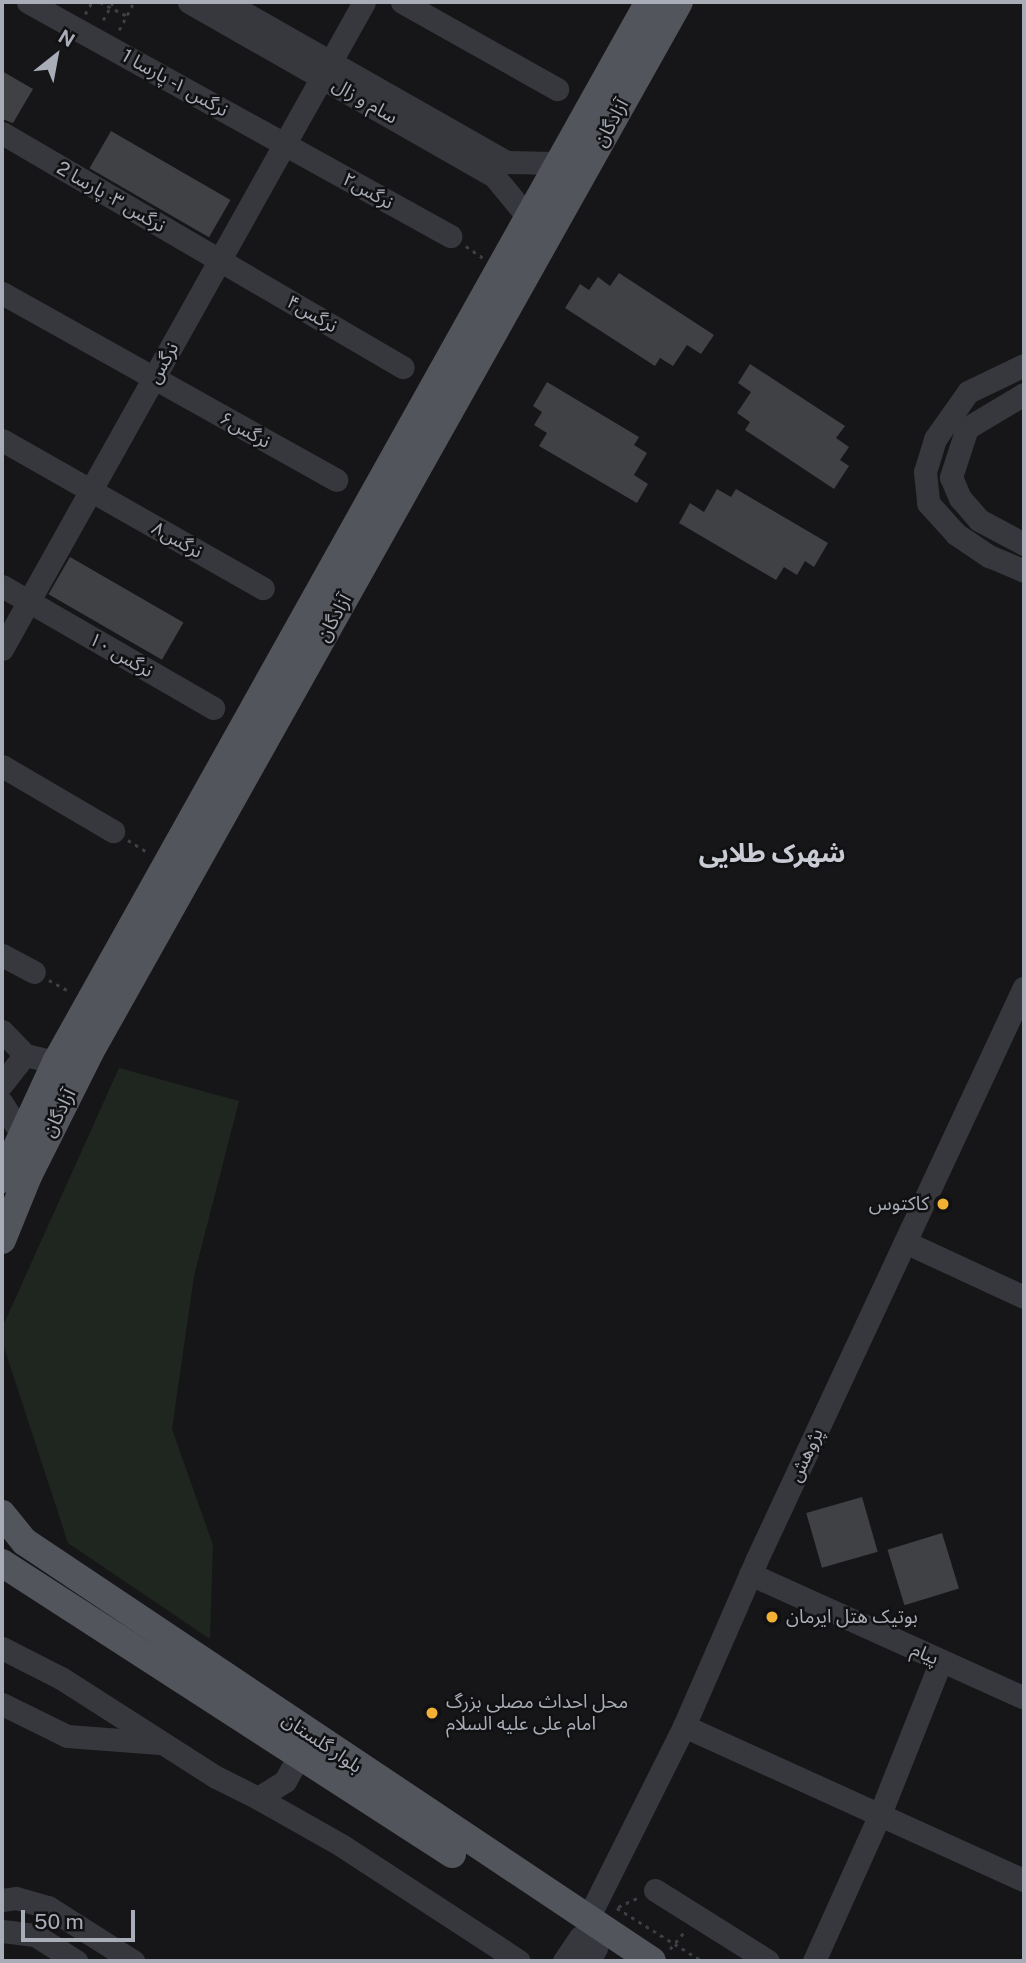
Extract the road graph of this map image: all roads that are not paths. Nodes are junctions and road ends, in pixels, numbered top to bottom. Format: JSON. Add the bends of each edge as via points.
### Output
{"nodes":[{"id":1,"x":28,"y":2,"type":"edge"},
{"id":2,"x":190,"y":2,"type":"edge"},
{"id":3,"x":225,"y":2,"type":"edge"},
{"id":4,"x":364,"y":2,"type":"edge"},
{"id":5,"x":402,"y":2,"type":"edge"},
{"id":6,"x":649,"y":2,"type":"edge"},
{"id":7,"x":679,"y":2,"type":"edge"},
{"id":8,"x":328,"y":70,"type":"junction"},
{"id":9,"x":557,"y":89,"type":"dead end"},
{"id":10,"x":2,"y":133,"type":"edge"},
{"id":11,"x":286,"y":145,"type":"junction"},
{"id":12,"x":557,"y":163,"type":"junction"},
{"id":13,"x":527,"y":216,"type":"junction"},
{"id":14,"x":451,"y":236,"type":"dead end"},
{"id":15,"x":220,"y":261,"type":"junction"},
{"id":16,"x":2,"y":293,"type":"edge"},
{"id":17,"x":1024,"y":365,"type":"edge"},
{"id":18,"x":403,"y":367,"type":"dead end"},
{"id":19,"x":153,"y":380,"type":"junction"},
{"id":20,"x":1024,"y":394,"type":"edge"},
{"id":21,"x":422,"y":433,"type":"junction"},
{"id":22,"x":2,"y":440,"type":"edge"},
{"id":23,"x":336,"y":480,"type":"dead end"},
{"id":24,"x":91,"y":491,"type":"junction"},
{"id":25,"x":1024,"y":544,"type":"edge"},
{"id":26,"x":1024,"y":571,"type":"edge"},
{"id":27,"x":263,"y":588,"type":"dead end"},
{"id":28,"x":4,"y":591,"type":"edge"},
{"id":29,"x":29,"y":601,"type":"junction"},
{"id":30,"x":2,"y":649,"type":"edge"},
{"id":31,"x":214,"y":708,"type":"dead end"},
{"id":32,"x":2,"y":766,"type":"edge"},
{"id":33,"x":113,"y":831,"type":"road end"},
{"id":34,"x":2,"y":955,"type":"edge"},
{"id":35,"x":34,"y":972,"type":"road end"},
{"id":36,"x":1024,"y":987,"type":"edge"},
{"id":37,"x":2,"y":1031,"type":"edge"},
{"id":38,"x":25,"y":1055,"type":"junction"},
{"id":39,"x":56,"y":1062,"type":"junction"},
{"id":40,"x":2,"y":1084,"type":"edge"},
{"id":41,"x":2,"y":1104,"type":"edge"},
{"id":42,"x":22,"y":1135,"type":"junction"},
{"id":43,"x":2,"y":1180,"type":"edge"},
{"id":44,"x":2,"y":1240,"type":"edge"},
{"id":45,"x":905,"y":1242,"type":"junction"},
{"id":46,"x":1024,"y":1297,"type":"edge"},
{"id":47,"x":2,"y":1514,"type":"edge"},
{"id":48,"x":2,"y":1563,"type":"edge"},
{"id":49,"x":753,"y":1568,"type":"junction"},
{"id":50,"x":2,"y":1648,"type":"edge"},
{"id":51,"x":941,"y":1661,"type":"junction"},
{"id":52,"x":1024,"y":1683,"type":"edge"},
{"id":53,"x":1024,"y":1698,"type":"edge"},
{"id":54,"x":2,"y":1704,"type":"edge"},
{"id":55,"x":684,"y":1726,"type":"junction"},
{"id":56,"x":163,"y":1743,"type":"junction"},
{"id":57,"x":300,"y":1755,"type":"junction"},
{"id":58,"x":258,"y":1798,"type":"junction"},
{"id":59,"x":880,"y":1814,"type":"junction"},
{"id":60,"x":1024,"y":1880,"type":"edge"},
{"id":61,"x":655,"y":1890,"type":"road end"},
{"id":62,"x":2,"y":1900,"type":"edge"},
{"id":63,"x":2,"y":1931,"type":"edge"},
{"id":64,"x":593,"y":1946,"type":"edge"},
{"id":65,"x":660,"y":1957,"type":"edge"},
{"id":66,"x":76,"y":1961,"type":"edge"},
{"id":67,"x":133,"y":1961,"type":"edge"},
{"id":68,"x":519,"y":1961,"type":"edge"},
{"id":69,"x":564,"y":1961,"type":"edge"},
{"id":70,"x":768,"y":1961,"type":"edge"},
{"id":71,"x":814,"y":1961,"type":"edge"}],
"edges":[{"from":1,"to":11,"type":"street","name":"نرگس ۱- پارسا 1"},
{"from":2,"to":8,"type":"street","name":"سام و زال"},
{"from":3,"to":8,"type":"street","name":"سام و زال"},
{"from":4,"to":8,"type":"street","name":"نرگس"},
{"from":5,"to":9,"type":"street"},
{"from":6,"to":12,"type":"main road","name":"آزادگان"},
{"from":7,"to":21,"type":"main road","name":"آزادگان"},
{"from":8,"to":11,"type":"street","name":"نرگس"},
{"from":8,"to":12,"type":"street","name":"سام و زال","via":[[507,162]]},
{"from":8,"to":13,"type":"street","name":"سام و زال","via":[[494,176]]},
{"from":10,"to":15,"type":"street","name":"نرگس ۳- پارسا 2"},
{"from":11,"to":14,"type":"street","name":"نرگس۲"},
{"from":11,"to":15,"type":"street","name":"نرگس"},
{"from":12,"to":13,"type":"main road","name":"آزادگان"},
{"from":13,"to":21,"type":"main road","name":"آزادگان"},
{"from":15,"to":18,"type":"street","name":"نرگس۴"},
{"from":15,"to":19,"type":"street","name":"نرگس"},
{"from":16,"to":19,"type":"street","name":"نرگس۶"},
{"from":17,"to":26,"type":"street","via":[[968,392],[935,439],[925,472],[928,503],[956,534],[989,556]]},
{"from":19,"to":23,"type":"street","name":"نرگس۶"},
{"from":19,"to":24,"type":"street","name":"نرگس"},
{"from":20,"to":25,"type":"street","via":[[967,428],[951,477],[960,498],[979,520]]},
{"from":21,"to":39,"type":"main road","name":"آزادگان","via":[[166,864]]},
{"from":21,"to":44,"type":"main road","name":"آزادگان","via":[[90,1052],[27,1177]]},
{"from":22,"to":24,"type":"street","name":"نرگس۸"},
{"from":24,"to":27,"type":"street","name":"نرگس۸"},
{"from":24,"to":29,"type":"street","name":"نرگس"},
{"from":28,"to":29,"type":"street","name":"نرگس ۱۰"},
{"from":29,"to":30,"type":"street","name":"نرگس"},
{"from":29,"to":31,"type":"street","name":"نرگس ۱۰"},
{"from":32,"to":33,"type":"street"},
{"from":34,"to":35,"type":"street"},
{"from":36,"to":45,"type":"street","name":"پژوهش"},
{"from":37,"to":38,"type":"street"},
{"from":38,"to":39,"type":"street"},
{"from":38,"to":40,"type":"street"},
{"from":39,"to":42,"type":"main road","name":"آزادگان"},
{"from":41,"to":42,"type":"street"},
{"from":42,"to":43,"type":"main road","name":"آزادگان"},
{"from":45,"to":46,"type":"street"},
{"from":45,"to":49,"type":"street","name":"پژوهش"},
{"from":47,"to":64,"type":"main road","name":"بلوار گلستان","via":[[25,1542]]},
{"from":48,"to":57,"type":"main road","name":"بلوار گلستان"},
{"from":49,"to":51,"type":"street","name":"پیام"},
{"from":49,"to":52,"type":"street","name":"پیام"},
{"from":49,"to":55,"type":"street","name":"پژوهش"},
{"from":50,"to":56,"type":"street","via":[[71,1684]]},
{"from":51,"to":53,"type":"street","name":"پیام"},
{"from":51,"to":59,"type":"street"},
{"from":54,"to":56,"type":"street","via":[[67,1736]]},
{"from":55,"to":59,"type":"street"},
{"from":55,"to":64,"type":"street","name":"پژوهش"},
{"from":56,"to":58,"type":"street"},
{"from":57,"to":58,"type":"street","via":[[285,1781]]},
{"from":57,"to":64,"type":"main road","name":"بلوار گلستان"},
{"from":58,"to":68,"type":"street","via":[[341,1845]]},
{"from":59,"to":60,"type":"street"},
{"from":59,"to":71,"type":"street"},
{"from":61,"to":70,"type":"street"},
{"from":62,"to":67,"type":"street","via":[[16,1898],[48,1907]]},
{"from":63,"to":66,"type":"street","via":[[35,1935]]},
{"from":64,"to":65,"type":"main road","name":"بلوار گلستان"},
{"from":64,"to":69,"type":"street","name":"پژوهش"}]}
